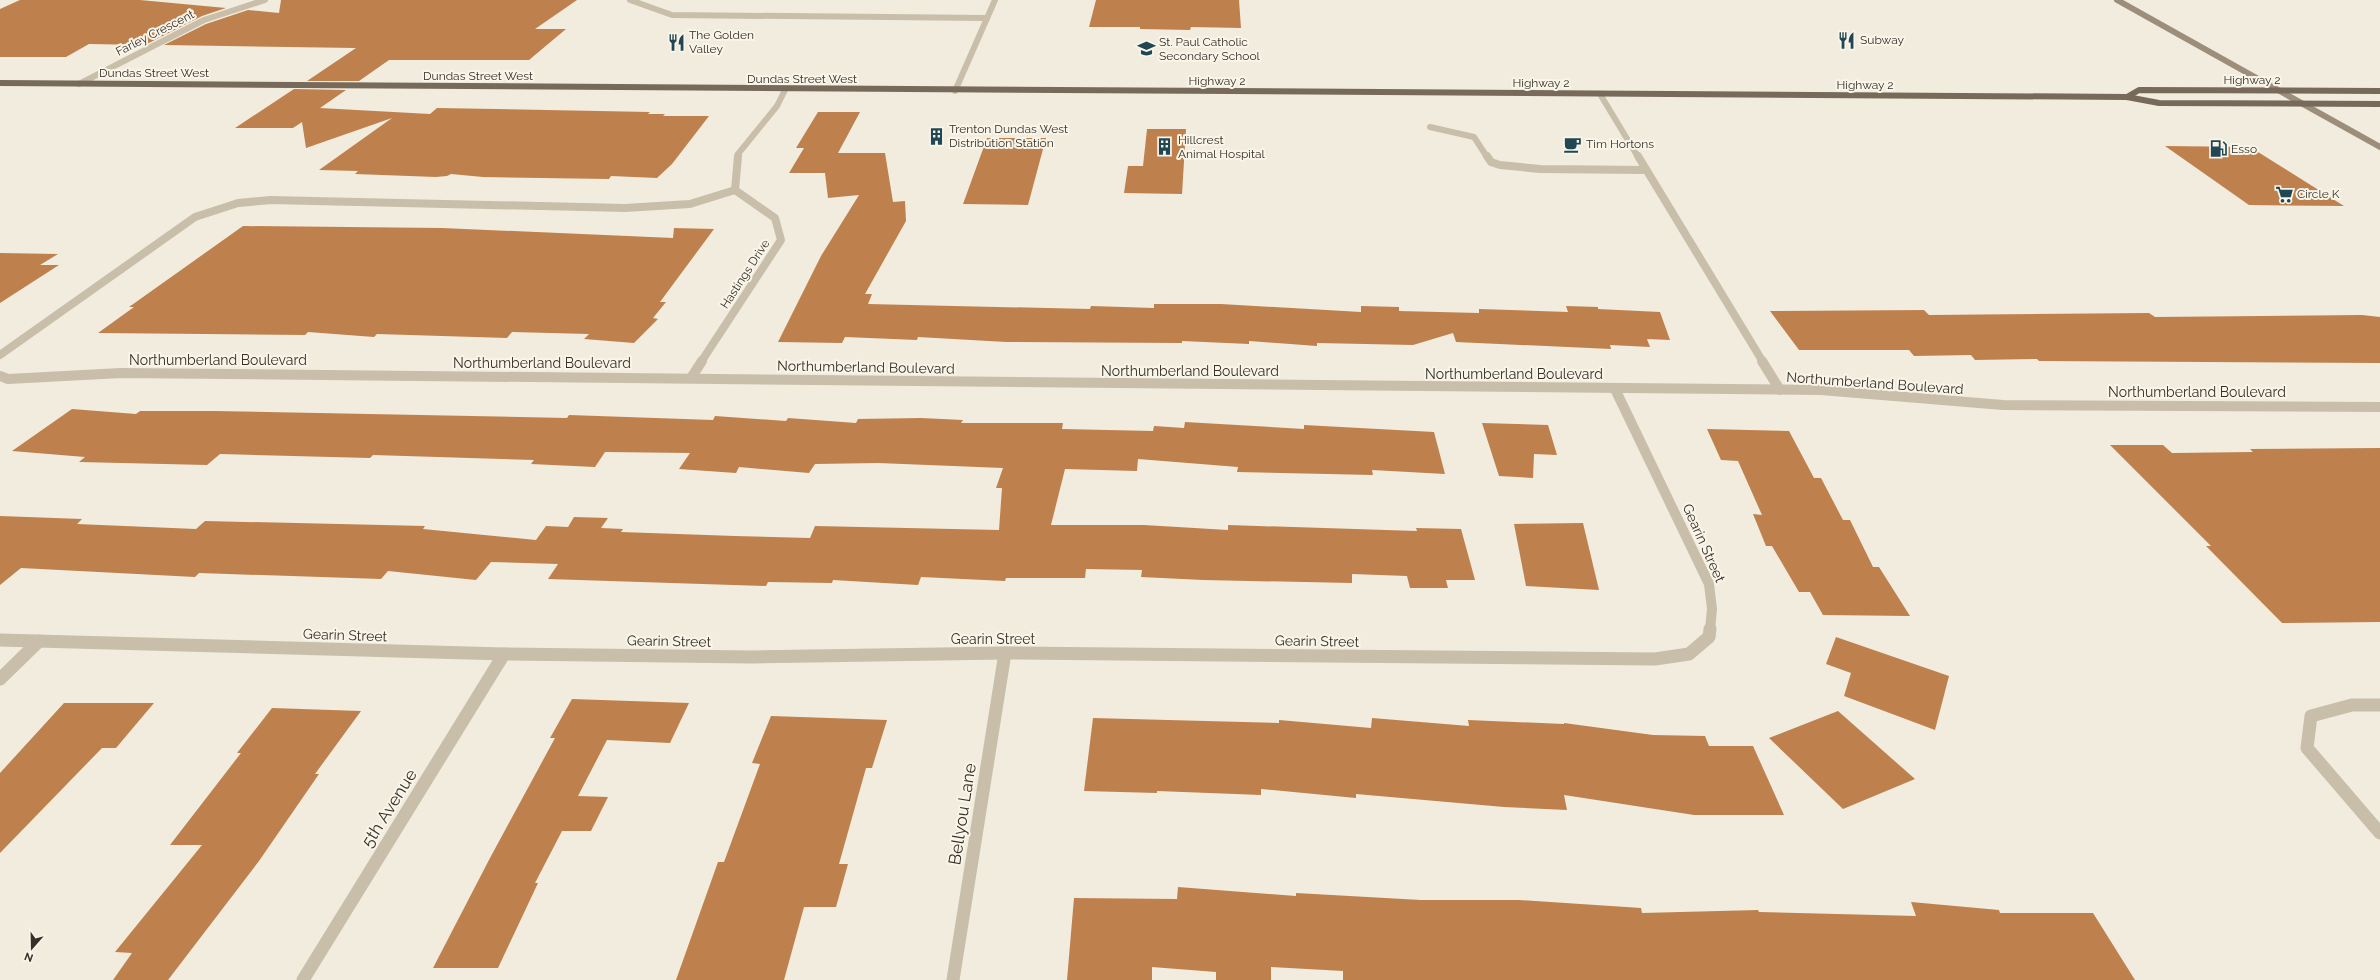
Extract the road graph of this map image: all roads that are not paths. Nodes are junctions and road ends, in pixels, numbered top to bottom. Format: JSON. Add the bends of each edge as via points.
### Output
{"nodes":[{"id":1,"x":265,"y":0,"type":"edge"},
{"id":2,"x":630,"y":0,"type":"edge"},
{"id":3,"x":995,"y":0,"type":"edge"},
{"id":4,"x":2117,"y":0,"type":"edge"},
{"id":5,"x":987,"y":18,"type":"junction"},
{"id":6,"x":0,"y":83,"type":"edge"},
{"id":7,"x":80,"y":84,"type":"junction"},
{"id":8,"x":785,"y":90,"type":"junction"},
{"id":9,"x":955,"y":91,"type":"junction"},
{"id":10,"x":2280,"y":91,"type":"junction"},
{"id":11,"x":2380,"y":91,"type":"edge"},
{"id":12,"x":1600,"y":94,"type":"junction"},
{"id":13,"x":2127,"y":97,"type":"junction"},
{"id":14,"x":2304,"y":104,"type":"junction"},
{"id":15,"x":2380,"y":104,"type":"edge"},
{"id":16,"x":1430,"y":127,"type":"dead end"},
{"id":17,"x":2380,"y":147,"type":"edge"},
{"id":18,"x":1646,"y":170,"type":"junction"},
{"id":19,"x":735,"y":190,"type":"junction"},
{"id":20,"x":0,"y":355,"type":"edge"},
{"id":21,"x":0,"y":376,"type":"edge"},
{"id":22,"x":691,"y":378,"type":"junction"},
{"id":23,"x":1615,"y":389,"type":"junction"},
{"id":24,"x":1780,"y":390,"type":"junction"},
{"id":25,"x":2380,"y":407,"type":"edge"},
{"id":26,"x":0,"y":640,"type":"edge"},
{"id":27,"x":39,"y":641,"type":"junction"},
{"id":28,"x":1006,"y":653,"type":"junction"},
{"id":29,"x":504,"y":654,"type":"junction"},
{"id":30,"x":0,"y":679,"type":"edge"},
{"id":31,"x":2380,"y":705,"type":"edge"},
{"id":32,"x":2380,"y":833,"type":"edge"},
{"id":33,"x":304,"y":980,"type":"edge"},
{"id":34,"x":953,"y":980,"type":"edge"}],
"edges":[{"from":1,"to":7,"type":"street","name":"Farley Crescent","via":[[204,20]]},
{"from":2,"to":5,"type":"street","via":[[672,15]]},
{"from":3,"to":5,"type":"street"},
{"from":4,"to":10,"type":"street"},
{"from":5,"to":9,"type":"street"},
{"from":6,"to":7,"type":"main road","name":"Dundas Street West"},
{"from":7,"to":8,"type":"main road","name":"Dundas Street West"},
{"from":8,"to":9,"type":"main road","name":"Dundas Street West"},
{"from":8,"to":19,"type":"street","via":[[777,106],[738,154]]},
{"from":9,"to":12,"type":"main road","name":"Highway 2"},
{"from":10,"to":11,"type":"main road","name":"Highway 2"},
{"from":10,"to":13,"type":"main road","name":"Highway 2","via":[[2139,90]]},
{"from":10,"to":14,"type":"street"},
{"from":12,"to":13,"type":"main road","name":"Highway 2"},
{"from":12,"to":18,"type":"street"},
{"from":13,"to":14,"type":"main road","name":"Highway 2","via":[[2159,103]]},
{"from":14,"to":15,"type":"main road","name":"Highway 2"},
{"from":14,"to":17,"type":"street"},
{"from":16,"to":18,"type":"street","via":[[1474,137],[1492,163],[1499,165],[1535,169]]},
{"from":18,"to":24,"type":"street"},
{"from":19,"to":20,"type":"street","via":[[690,204],[625,208],[271,200],[238,203],[195,217]]},
{"from":19,"to":22,"type":"street","name":"Hastings Drive","via":[[775,218],[782,240]]},
{"from":21,"to":22,"type":"street","name":"Northumberland Boulevard","via":[[8,379],[121,373]]},
{"from":22,"to":23,"type":"street","name":"Northumberland Boulevard"},
{"from":23,"to":24,"type":"street","name":"Northumberland Boulevard"},
{"from":23,"to":28,"type":"street","name":"Gearin Street","via":[[1709,584],[1712,609],[1709,637],[1689,654],[1655,659]]},
{"from":24,"to":25,"type":"street","name":"Northumberland Boulevard","via":[[1864,393],[2003,405]]},
{"from":26,"to":27,"type":"street","name":"Gearin Street"},
{"from":27,"to":29,"type":"street","name":"Gearin Street"},
{"from":27,"to":30,"type":"street"},
{"from":28,"to":29,"type":"street","name":"Gearin Street","via":[[753,656]]},
{"from":28,"to":34,"type":"street","name":"Bellyou Lane"},
{"from":29,"to":33,"type":"street","name":"5th Avenue"},
{"from":31,"to":32,"type":"street","via":[[2352,704],[2311,716],[2307,748]]}]}
